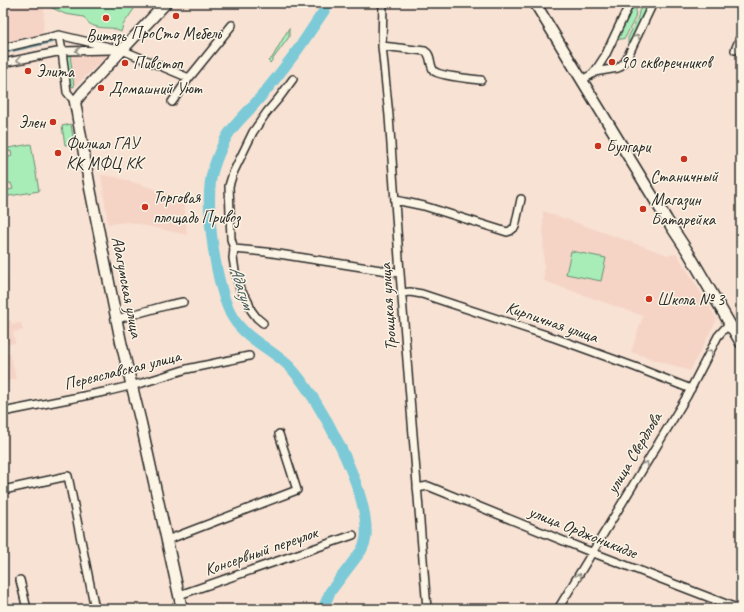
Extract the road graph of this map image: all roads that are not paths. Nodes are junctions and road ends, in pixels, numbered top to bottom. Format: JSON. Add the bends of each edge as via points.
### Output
{"nodes":[{"id":1,"x":166,"y":3,"type":"edge"},
{"id":2,"x":383,"y":3,"type":"edge"},
{"id":3,"x":536,"y":3,"type":"edge"},
{"id":4,"x":630,"y":3,"type":"edge"},
{"id":5,"x":653,"y":3,"type":"edge"},
{"id":6,"x":232,"y":25,"type":"dead end"},
{"id":7,"x":59,"y":35,"type":"junction"},
{"id":8,"x":741,"y":36,"type":"edge"},
{"id":9,"x":382,"y":46,"type":"junction"},
{"id":10,"x":3,"y":48,"type":"edge"},
{"id":11,"x":122,"y":50,"type":"junction"},
{"id":12,"x":735,"y":50,"type":"dead end"},
{"id":13,"x":62,"y":51,"type":"junction"},
{"id":14,"x":3,"y":63,"type":"edge"},
{"id":15,"x":594,"y":73,"type":"junction"},
{"id":16,"x":189,"y":78,"type":"junction"},
{"id":17,"x":293,"y":79,"type":"dead end"},
{"id":18,"x":481,"y":80,"type":"dead end"},
{"id":19,"x":582,"y":80,"type":"junction"},
{"id":20,"x":75,"y":102,"type":"junction"},
{"id":21,"x":172,"y":102,"type":"dead end"},
{"id":22,"x":521,"y":199,"type":"dead end"},
{"id":23,"x":395,"y":200,"type":"junction"},
{"id":24,"x":234,"y":249,"type":"junction"},
{"id":25,"x":400,"y":273,"type":"junction"},
{"id":26,"x":401,"y":293,"type":"junction"},
{"id":27,"x":183,"y":302,"type":"dead end"},
{"id":28,"x":117,"y":319,"type":"junction"},
{"id":29,"x":263,"y":323,"type":"dead end"},
{"id":30,"x":738,"y":329,"type":"edge"},
{"id":31,"x":741,"y":343,"type":"edge"},
{"id":32,"x":249,"y":356,"type":"dead end"},
{"id":33,"x":131,"y":386,"type":"junction"},
{"id":34,"x":691,"y":390,"type":"junction"},
{"id":35,"x":3,"y":412,"type":"edge"},
{"id":36,"x":279,"y":434,"type":"dead end"},
{"id":37,"x":417,"y":488,"type":"junction"},
{"id":38,"x":8,"y":489,"type":"dead end"},
{"id":39,"x":353,"y":535,"type":"dead end"},
{"id":40,"x":167,"y":540,"type":"junction"},
{"id":41,"x":593,"y":552,"type":"junction"},
{"id":42,"x":20,"y":580,"type":"dead end"},
{"id":43,"x":179,"y":595,"type":"junction"},
{"id":44,"x":27,"y":609,"type":"edge"},
{"id":45,"x":95,"y":609,"type":"edge"},
{"id":46,"x":182,"y":609,"type":"edge"},
{"id":47,"x":427,"y":609,"type":"edge"},
{"id":48,"x":558,"y":609,"type":"edge"},
{"id":49,"x":739,"y":609,"type":"edge"}],
"edges":[{"from":1,"to":11,"type":"main road"},
{"from":2,"to":9,"type":"street","name":"Троицкая улица"},
{"from":3,"to":19,"type":"main road"},
{"from":4,"to":15,"type":"street","via":[[605,56]]},
{"from":15,"to":5,"type":"street","one_way":true,"via":[[618,68],[625,62]]},
{"from":6,"to":16,"type":"street"},
{"from":7,"to":10,"type":"street"},
{"from":7,"to":11,"type":"street"},
{"from":7,"to":13,"type":"street"},
{"from":8,"to":12,"type":"street"},
{"from":9,"to":18,"type":"street","via":[[425,51],[429,54],[433,70],[437,73]]},
{"from":9,"to":23,"type":"street","name":"Троицкая улица"},
{"from":11,"to":13,"type":"street","one_way":true},
{"from":11,"to":16,"type":"street"},
{"from":11,"to":20,"type":"main road"},
{"from":13,"to":14,"type":"street","one_way":true},
{"from":13,"to":20,"type":"street","via":[[67,92]]},
{"from":15,"to":19,"type":"street"},
{"from":16,"to":21,"type":"street"},
{"from":17,"to":24,"type":"street","via":[[253,132],[230,180],[231,239]]},
{"from":19,"to":30,"type":"main road"},
{"from":20,"to":28,"type":"main road","name":"Адагумская улица"},
{"from":22,"to":23,"type":"street","via":[[515,227],[510,232]]},
{"from":23,"to":25,"type":"street","name":"Троицкая улица"},
{"from":24,"to":25,"type":"street"},
{"from":24,"to":29,"type":"street","via":[[233,258],[240,289],[254,314]]},
{"from":25,"to":26,"type":"street","name":"Троицкая улица"},
{"from":26,"to":34,"type":"street","name":"Кирпичная улица","via":[[422,294],[555,338]]},
{"from":26,"to":37,"type":"street","name":"Троицкая улица"},
{"from":27,"to":28,"type":"street"},
{"from":28,"to":33,"type":"main road","name":"Адагумская улица"},
{"from":30,"to":31,"type":"main road"},
{"from":34,"to":30,"type":"street","name":"улица Свердлова","one_way":true,"via":[[722,331],[726,327]]},
{"from":32,"to":33,"type":"street","name":"Переяславская улица"},
{"from":33,"to":35,"type":"street","name":"Переяславская улица"},
{"from":33,"to":40,"type":"main road","name":"Адагумская улица"},
{"from":41,"to":34,"type":"street","name":"улица Свердлова","one_way":true},
{"from":36,"to":40,"type":"street","via":[[297,490]]},
{"from":37,"to":41,"type":"street","name":"улица Орджоникидзе","via":[[428,486]]},
{"from":37,"to":47,"type":"street","name":"Троицкая улица"},
{"from":38,"to":45,"type":"street","via":[[68,476]]},
{"from":39,"to":43,"type":"street","name":"Консервный переулок"},
{"from":40,"to":43,"type":"main road","name":"Адагумская улица"},
{"from":48,"to":41,"type":"street","name":"улица Свердлова","one_way":true},
{"from":41,"to":49,"type":"street","name":"улица Орджоникидзе"},
{"from":42,"to":44,"type":"street"},
{"from":43,"to":46,"type":"main road","name":"Адагумская улица"}]}
